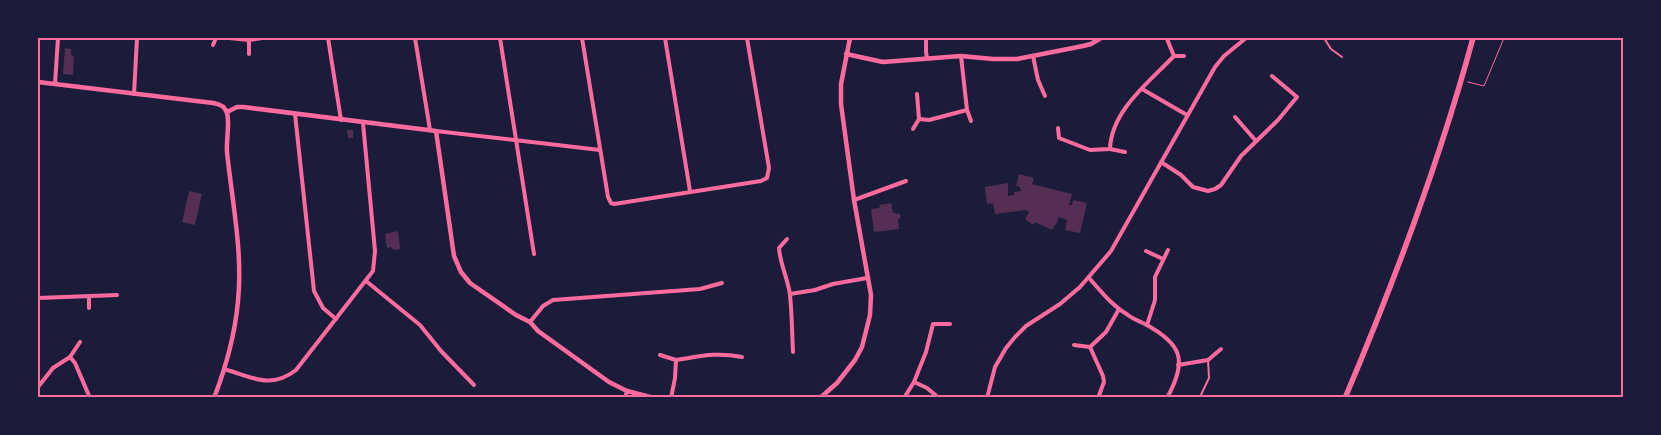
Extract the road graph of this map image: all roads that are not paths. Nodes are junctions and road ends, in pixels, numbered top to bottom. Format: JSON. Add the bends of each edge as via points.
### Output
{"nodes":[{"id":1,"x":58,"y":38,"type":"edge"},
{"id":2,"x":137,"y":38,"type":"edge"},
{"id":3,"x":216,"y":38,"type":"edge"},
{"id":4,"x":229,"y":38,"type":"edge"},
{"id":5,"x":262,"y":38,"type":"edge"},
{"id":6,"x":328,"y":38,"type":"edge"},
{"id":7,"x":415,"y":38,"type":"edge"},
{"id":8,"x":500,"y":38,"type":"edge"},
{"id":9,"x":582,"y":38,"type":"edge"},
{"id":10,"x":665,"y":38,"type":"edge"},
{"id":11,"x":747,"y":38,"type":"edge"},
{"id":12,"x":850,"y":38,"type":"edge"},
{"id":13,"x":926,"y":38,"type":"edge"},
{"id":14,"x":1101,"y":38,"type":"edge"},
{"id":15,"x":1246,"y":38,"type":"edge"},
{"id":16,"x":1324,"y":38,"type":"edge"},
{"id":17,"x":1473,"y":38,"type":"edge"},
{"id":18,"x":1168,"y":39,"type":"dead end"},
{"id":19,"x":249,"y":40,"type":"junction"},
{"id":20,"x":212,"y":45,"type":"dead end"},
{"id":21,"x":250,"y":54,"type":"dead end"},
{"id":22,"x":846,"y":54,"type":"junction"},
{"id":23,"x":961,"y":56,"type":"junction"},
{"id":24,"x":1033,"y":56,"type":"junction"},
{"id":25,"x":1174,"y":56,"type":"junction"},
{"id":26,"x":1184,"y":56,"type":"dead end"},
{"id":27,"x":1342,"y":57,"type":"dead end"},
{"id":28,"x":927,"y":58,"type":"junction"},
{"id":29,"x":1272,"y":76,"type":"dead end"},
{"id":30,"x":38,"y":82,"type":"edge"},
{"id":31,"x":55,"y":84,"type":"junction"},
{"id":32,"x":1142,"y":89,"type":"junction"},
{"id":33,"x":134,"y":94,"type":"junction"},
{"id":34,"x":917,"y":94,"type":"dead end"},
{"id":35,"x":1045,"y":96,"type":"dead end"},
{"id":36,"x":967,"y":110,"type":"junction"},
{"id":37,"x":227,"y":112,"type":"junction"},
{"id":38,"x":295,"y":114,"type":"junction"},
{"id":39,"x":1187,"y":116,"type":"junction"},
{"id":40,"x":1234,"y":117,"type":"dead end"},
{"id":41,"x":919,"y":119,"type":"junction"},
{"id":42,"x":341,"y":120,"type":"junction"},
{"id":43,"x":972,"y":121,"type":"dead end"},
{"id":44,"x":363,"y":122,"type":"junction"},
{"id":45,"x":1058,"y":128,"type":"dead end"},
{"id":46,"x":913,"y":129,"type":"dead end"},
{"id":47,"x":430,"y":130,"type":"junction"},
{"id":48,"x":436,"y":131,"type":"junction"},
{"id":49,"x":517,"y":141,"type":"junction"},
{"id":50,"x":1256,"y":141,"type":"junction"},
{"id":51,"x":1110,"y":149,"type":"junction"},
{"id":52,"x":600,"y":150,"type":"junction"},
{"id":53,"x":1125,"y":152,"type":"dead end"},
{"id":54,"x":1161,"y":162,"type":"junction"},
{"id":55,"x":906,"y":181,"type":"dead end"},
{"id":56,"x":690,"y":191,"type":"junction"},
{"id":57,"x":854,"y":200,"type":"junction"},
{"id":58,"x":787,"y":239,"type":"dead end"},
{"id":59,"x":1168,"y":250,"type":"dead end"},
{"id":60,"x":1146,"y":251,"type":"dead end"},
{"id":61,"x":534,"y":254,"type":"dead end"},
{"id":62,"x":1163,"y":259,"type":"junction"},
{"id":63,"x":867,"y":278,"type":"junction"},
{"id":64,"x":1089,"y":278,"type":"junction"},
{"id":65,"x":366,"y":281,"type":"junction"},
{"id":66,"x":722,"y":283,"type":"dead end"},
{"id":67,"x":790,"y":294,"type":"junction"},
{"id":68,"x":117,"y":295,"type":"dead end"},
{"id":69,"x":89,"y":296,"type":"junction"},
{"id":70,"x":38,"y":298,"type":"edge"},
{"id":71,"x":89,"y":308,"type":"dead end"},
{"id":72,"x":1119,"y":309,"type":"junction"},
{"id":73,"x":933,"y":318,"type":"dead end"},
{"id":74,"x":336,"y":319,"type":"junction"},
{"id":75,"x":530,"y":322,"type":"junction"},
{"id":76,"x":933,"y":324,"type":"junction"},
{"id":77,"x":950,"y":324,"type":"dead end"},
{"id":78,"x":1146,"y":324,"type":"junction"},
{"id":79,"x":80,"y":342,"type":"dead end"},
{"id":80,"x":1074,"y":346,"type":"dead end"},
{"id":81,"x":1090,"y":347,"type":"junction"},
{"id":82,"x":1221,"y":350,"type":"dead end"},
{"id":83,"x":793,"y":352,"type":"dead end"},
{"id":84,"x":660,"y":355,"type":"dead end"},
{"id":85,"x":70,"y":357,"type":"junction"},
{"id":86,"x":742,"y":357,"type":"dead end"},
{"id":87,"x":676,"y":360,"type":"junction"},
{"id":88,"x":1208,"y":360,"type":"junction"},
{"id":89,"x":1178,"y":365,"type":"junction"},
{"id":90,"x":224,"y":368,"type":"junction"},
{"id":91,"x":914,"y":382,"type":"junction"},
{"id":92,"x":474,"y":385,"type":"dead end"},
{"id":93,"x":38,"y":387,"type":"edge"},
{"id":94,"x":627,"y":391,"type":"junction"},
{"id":95,"x":1200,"y":397,"type":"edge"},
{"id":96,"x":90,"y":398,"type":"edge"},
{"id":97,"x":214,"y":398,"type":"edge"},
{"id":98,"x":625,"y":398,"type":"edge"},
{"id":99,"x":654,"y":398,"type":"edge"},
{"id":100,"x":670,"y":398,"type":"edge"},
{"id":101,"x":820,"y":398,"type":"edge"},
{"id":102,"x":904,"y":398,"type":"edge"},
{"id":103,"x":939,"y":398,"type":"edge"},
{"id":104,"x":987,"y":398,"type":"edge"},
{"id":105,"x":1098,"y":398,"type":"edge"},
{"id":106,"x":1167,"y":398,"type":"edge"},
{"id":107,"x":1345,"y":398,"type":"edge"}],
"edges":[{"from":1,"to":31,"type":"street"},
{"from":2,"to":33,"type":"street"},
{"from":3,"to":20,"type":"street"},
{"from":4,"to":19,"type":"street"},
{"from":5,"to":19,"type":"street"},
{"from":6,"to":42,"type":"street"},
{"from":7,"to":47,"type":"street"},
{"from":8,"to":49,"type":"street"},
{"from":9,"to":52,"type":"street"},
{"from":10,"to":56,"type":"street"},
{"from":11,"to":56,"type":"street","via":[[768,178]]},
{"from":12,"to":22,"type":"street"},
{"from":13,"to":28,"type":"street"},
{"from":14,"to":24,"type":"street","via":[[1091,44]]},
{"from":15,"to":39,"type":"street","via":[[1215,67]]},
{"from":16,"to":27,"type":"lane"},
{"from":17,"to":107,"type":"main road","via":[[1410,236]]},
{"from":18,"to":25,"type":"street"},
{"from":19,"to":21,"type":"street"},
{"from":22,"to":28,"type":"street","via":[[883,62]]},
{"from":22,"to":57,"type":"street","via":[[841,104]]},
{"from":23,"to":24,"type":"street","via":[[1017,59]]},
{"from":23,"to":28,"type":"street"},
{"from":23,"to":36,"type":"street"},
{"from":24,"to":35,"type":"street"},
{"from":25,"to":26,"type":"street"},
{"from":25,"to":32,"type":"street"},
{"from":29,"to":50,"type":"street","via":[[1298,97]]},
{"from":30,"to":31,"type":"street"},
{"from":31,"to":33,"type":"street"},
{"from":32,"to":39,"type":"street"},
{"from":32,"to":51,"type":"street","via":[[1118,118]]},
{"from":33,"to":37,"type":"street","via":[[218,104]]},
{"from":34,"to":41,"type":"street"},
{"from":36,"to":41,"type":"street","via":[[929,120]]},
{"from":36,"to":43,"type":"street"},
{"from":37,"to":38,"type":"street","via":[[243,106]]},
{"from":37,"to":90,"type":"street","via":[[227,149],[239,283],[237,316]]},
{"from":38,"to":42,"type":"street"},
{"from":38,"to":74,"type":"street","via":[[314,291],[323,308]]},
{"from":39,"to":54,"type":"street"},
{"from":40,"to":50,"type":"street"},
{"from":41,"to":46,"type":"street"},
{"from":42,"to":44,"type":"street"},
{"from":44,"to":47,"type":"street"},
{"from":44,"to":65,"type":"street","via":[[375,251],[373,271]]},
{"from":45,"to":51,"type":"street","via":[[1059,138],[1090,150]]},
{"from":47,"to":48,"type":"street"},
{"from":48,"to":49,"type":"street"},
{"from":48,"to":75,"type":"street","via":[[454,256],[461,272],[470,283]]},
{"from":49,"to":52,"type":"street"},
{"from":49,"to":61,"type":"street"},
{"from":50,"to":54,"type":"street","via":[[1221,185],[1208,191],[1193,187]]},
{"from":51,"to":53,"type":"street"},
{"from":52,"to":56,"type":"street","via":[[611,203]]},
{"from":54,"to":64,"type":"street","via":[[1111,251]]},
{"from":55,"to":57,"type":"street"},
{"from":57,"to":63,"type":"street"},
{"from":58,"to":67,"type":"street","via":[[779,248],[779,257]]},
{"from":59,"to":62,"type":"street"},
{"from":60,"to":62,"type":"street"},
{"from":62,"to":78,"type":"street","via":[[1155,277],[1154,306]]},
{"from":63,"to":67,"type":"street"},
{"from":63,"to":101,"type":"street","via":[[871,295],[870,315],[862,347],[846,374]]},
{"from":64,"to":72,"type":"street"},
{"from":64,"to":104,"type":"street","via":[[1065,300],[1015,336],[996,367]]},
{"from":65,"to":74,"type":"street"},
{"from":65,"to":92,"type":"street","via":[[420,324]]},
{"from":66,"to":75,"type":"street","via":[[700,289],[553,300],[542,306]]},
{"from":67,"to":83,"type":"street"},
{"from":68,"to":69,"type":"street"},
{"from":69,"to":70,"type":"street"},
{"from":69,"to":71,"type":"street"},
{"from":72,"to":78,"type":"street"},
{"from":72,"to":81,"type":"street","via":[[1106,332]]},
{"from":73,"to":76,"type":"street"},
{"from":74,"to":90,"type":"street","via":[[286,378],[264,380]]},
{"from":75,"to":94,"type":"street","via":[[609,382]]},
{"from":76,"to":77,"type":"street"},
{"from":76,"to":91,"type":"street"},
{"from":78,"to":89,"type":"street","via":[[1174,345]]},
{"from":79,"to":85,"type":"street"},
{"from":80,"to":81,"type":"street"},
{"from":81,"to":105,"type":"street","via":[[1104,382]]},
{"from":82,"to":88,"type":"street"},
{"from":84,"to":87,"type":"street"},
{"from":85,"to":93,"type":"street","via":[[53,368]]},
{"from":85,"to":96,"type":"street"},
{"from":86,"to":87,"type":"street","via":[[717,354]]},
{"from":87,"to":100,"type":"street"},
{"from":88,"to":89,"type":"street"},
{"from":88,"to":95,"type":"lane","via":[[1208,378]]},
{"from":89,"to":106,"type":"street","via":[[1177,380]]},
{"from":90,"to":97,"type":"street"},
{"from":91,"to":102,"type":"street"},
{"from":91,"to":103,"type":"street"},
{"from":94,"to":98,"type":"street"},
{"from":94,"to":99,"type":"street"}]}
